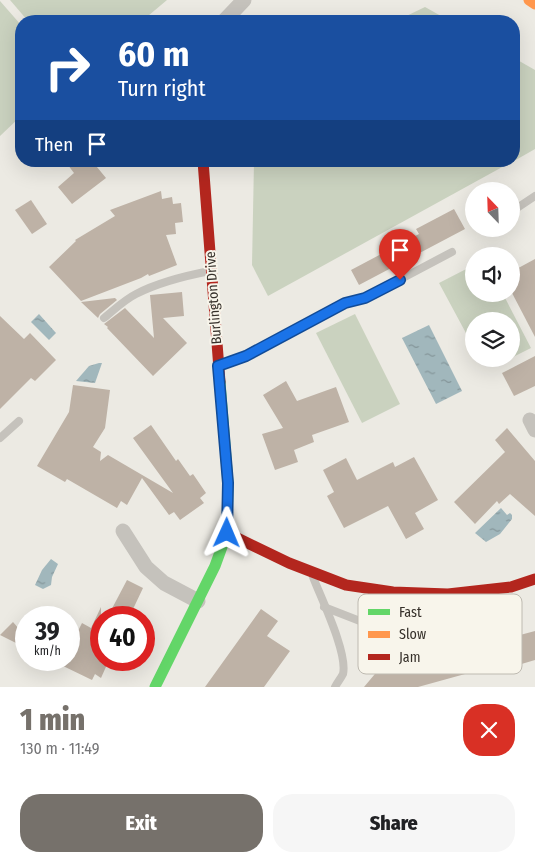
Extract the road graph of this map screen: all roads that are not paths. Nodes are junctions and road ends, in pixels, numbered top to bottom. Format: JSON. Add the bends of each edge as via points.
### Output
{"nodes":[{"id":1,"x":244,"y":0,"type":"edge"},
{"id":2,"x":529,"y":0,"type":"edge"},
{"id":3,"x":535,"y":4,"type":"edge"},
{"id":4,"x":230,"y":15,"type":"edge"},
{"id":5,"x":203,"y":167,"type":"edge"},
{"id":6,"x":535,"y":196,"type":"edge"},
{"id":7,"x":520,"y":206,"type":"edge"},
{"id":8,"x":452,"y":252,"type":"dead end"},
{"id":9,"x":212,"y":271,"type":"junction"},
{"id":10,"x":104,"y":318,"type":"dead end"},
{"id":11,"x":218,"y":366,"type":"junction"},
{"id":12,"x":19,"y":421,"type":"dead end"},
{"id":13,"x":0,"y":438,"type":"edge"},
{"id":14,"x":123,"y":531,"type":"dead end"},
{"id":15,"x":227,"y":533,"type":"junction"},
{"id":16,"x":310,"y":571,"type":"junction"},
{"id":17,"x":535,"y":579,"type":"edge"},
{"id":18,"x":198,"y":601,"type":"junction"},
{"id":19,"x":324,"y":607,"type":"junction"},
{"id":20,"x":358,"y":620,"type":"edge"},
{"id":21,"x":155,"y":687,"type":"edge"},
{"id":22,"x":335,"y":687,"type":"edge"}],
"edges":[{"from":1,"to":4,"type":"street"},
{"from":2,"to":3,"type":"street"},
{"from":5,"to":9,"type":"street","name":"Burlington Drive"},
{"from":6,"to":7,"type":"lane"},
{"from":8,"to":11,"type":"lane","via":[[365,298],[345,303],[246,356]]},
{"from":9,"to":10,"type":"lane","via":[[158,284],[134,295]]},
{"from":9,"to":11,"type":"street","name":"Burlington Drive"},
{"from":11,"to":15,"type":"street","name":"Burlington Drive","via":[[228,483]]},
{"from":12,"to":13,"type":"lane"},
{"from":14,"to":18,"type":"street","via":[[146,567],[164,584]]},
{"from":15,"to":16,"type":"street"},
{"from":15,"to":18,"type":"street","name":"Burlington Drive"},
{"from":16,"to":17,"type":"street","via":[[346,585],[393,592],[448,594],[511,587]]},
{"from":16,"to":19,"type":"lane"},
{"from":18,"to":21,"type":"street","name":"Burlington Drive"},
{"from":19,"to":20,"type":"lane"},
{"from":19,"to":22,"type":"lane","via":[[343,661],[343,674]]}]}
